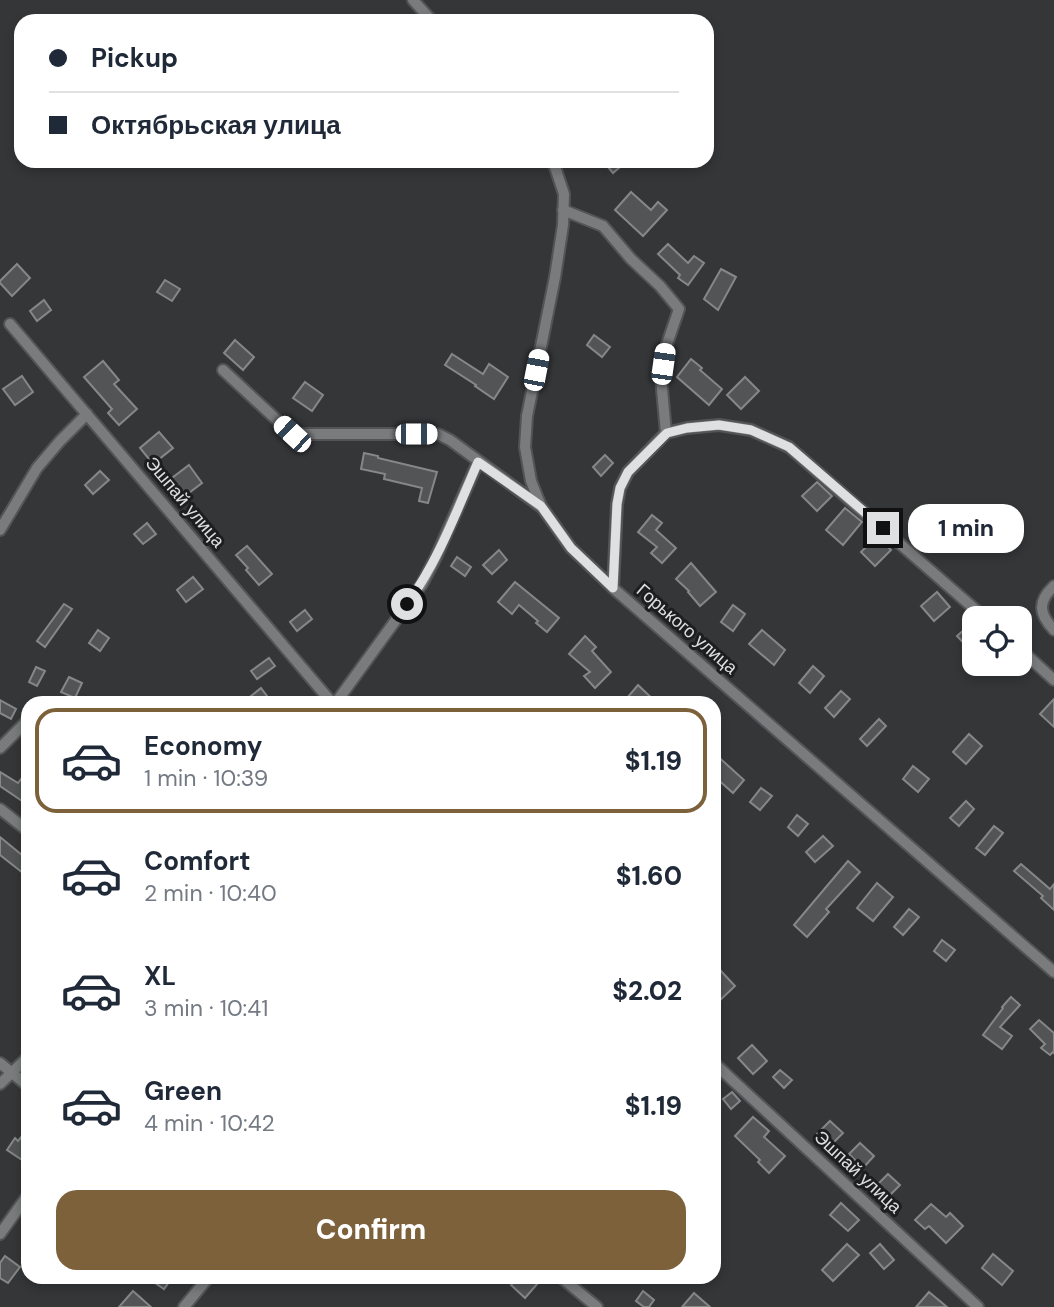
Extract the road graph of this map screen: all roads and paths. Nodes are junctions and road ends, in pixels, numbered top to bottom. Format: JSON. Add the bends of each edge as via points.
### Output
{"nodes":[{"id":1,"x":413,"y":0,"type":"edge"},
{"id":2,"x":426,"y":14,"type":"edge"},
{"id":3,"x":555,"y":168,"type":"edge"},
{"id":4,"x":563,"y":210,"type":"junction"},
{"id":5,"x":10,"y":324,"type":"dead end"},
{"id":6,"x":223,"y":370,"type":"dead end"},
{"id":7,"x":87,"y":414,"type":"junction"},
{"id":8,"x":667,"y":433,"type":"junction"},
{"id":9,"x":478,"y":462,"type":"junction"},
{"id":10,"x":541,"y":506,"type":"junction"},
{"id":11,"x":0,"y":530,"type":"edge"},
{"id":12,"x":1054,"y":586,"type":"edge"},
{"id":13,"x":613,"y":588,"type":"junction"},
{"id":14,"x":971,"y":606,"type":"edge"},
{"id":15,"x":1054,"y":630,"type":"edge"},
{"id":16,"x":1032,"y":660,"type":"edge"},
{"id":17,"x":1054,"y":680,"type":"edge"},
{"id":18,"x":327,"y":696,"type":"edge"},
{"id":19,"x":340,"y":696,"type":"edge"},
{"id":20,"x":21,"y":727,"type":"edge"},
{"id":21,"x":0,"y":748,"type":"edge"},
{"id":22,"x":0,"y":809,"type":"edge"},
{"id":23,"x":21,"y":826,"type":"edge"},
{"id":24,"x":1054,"y":972,"type":"edge"},
{"id":25,"x":0,"y":1063,"type":"edge"},
{"id":26,"x":21,"y":1063,"type":"edge"},
{"id":27,"x":721,"y":1069,"type":"edge"},
{"id":28,"x":11,"y":1073,"type":"junction"},
{"id":29,"x":21,"y":1081,"type":"edge"},
{"id":30,"x":0,"y":1084,"type":"edge"},
{"id":31,"x":21,"y":1205,"type":"edge"},
{"id":32,"x":0,"y":1234,"type":"edge"},
{"id":33,"x":203,"y":1284,"type":"edge"},
{"id":34,"x":569,"y":1284,"type":"edge"},
{"id":35,"x":184,"y":1307,"type":"edge"},
{"id":36,"x":597,"y":1307,"type":"edge"},
{"id":37,"x":978,"y":1307,"type":"edge"}],
"edges":[{"from":1,"to":2,"type":"street"},
{"from":3,"to":4,"type":"street","name":"Горького улица","via":[[564,194]]},
{"from":4,"to":8,"type":"street","via":[[603,226],[679,309],[661,378]]},
{"from":4,"to":10,"type":"street","name":"Горького улица","via":[[527,416],[525,447]]},
{"from":5,"to":7,"type":"street","name":"Эшпай улица"},
{"from":6,"to":9,"type":"street","via":[[292,434],[438,434]]},
{"from":7,"to":11,"type":"street","via":[[37,468]]},
{"from":7,"to":18,"type":"street","name":"Эшпай улица"},
{"from":8,"to":13,"type":"street","via":[[628,472],[620,488]]},
{"from":8,"to":14,"type":"street","via":[[719,425],[751,430],[789,447]]},
{"from":9,"to":10,"type":"street"},
{"from":9,"to":19,"type":"street","via":[[422,584]]},
{"from":10,"to":13,"type":"street","name":"Горького улица","via":[[571,548]]},
{"from":12,"to":15,"type":"street","via":[[1042,609]]},
{"from":13,"to":24,"type":"street","name":"Горького улица"},
{"from":16,"to":17,"type":"street"},
{"from":20,"to":21,"type":"street"},
{"from":22,"to":23,"type":"street"},
{"from":25,"to":28,"type":"street"},
{"from":26,"to":28,"type":"street"},
{"from":27,"to":37,"type":"street","name":"Эшпай улица"},
{"from":28,"to":29,"type":"street"},
{"from":28,"to":30,"type":"street"},
{"from":31,"to":32,"type":"street"},
{"from":33,"to":35,"type":"street"},
{"from":34,"to":36,"type":"street"}]}
